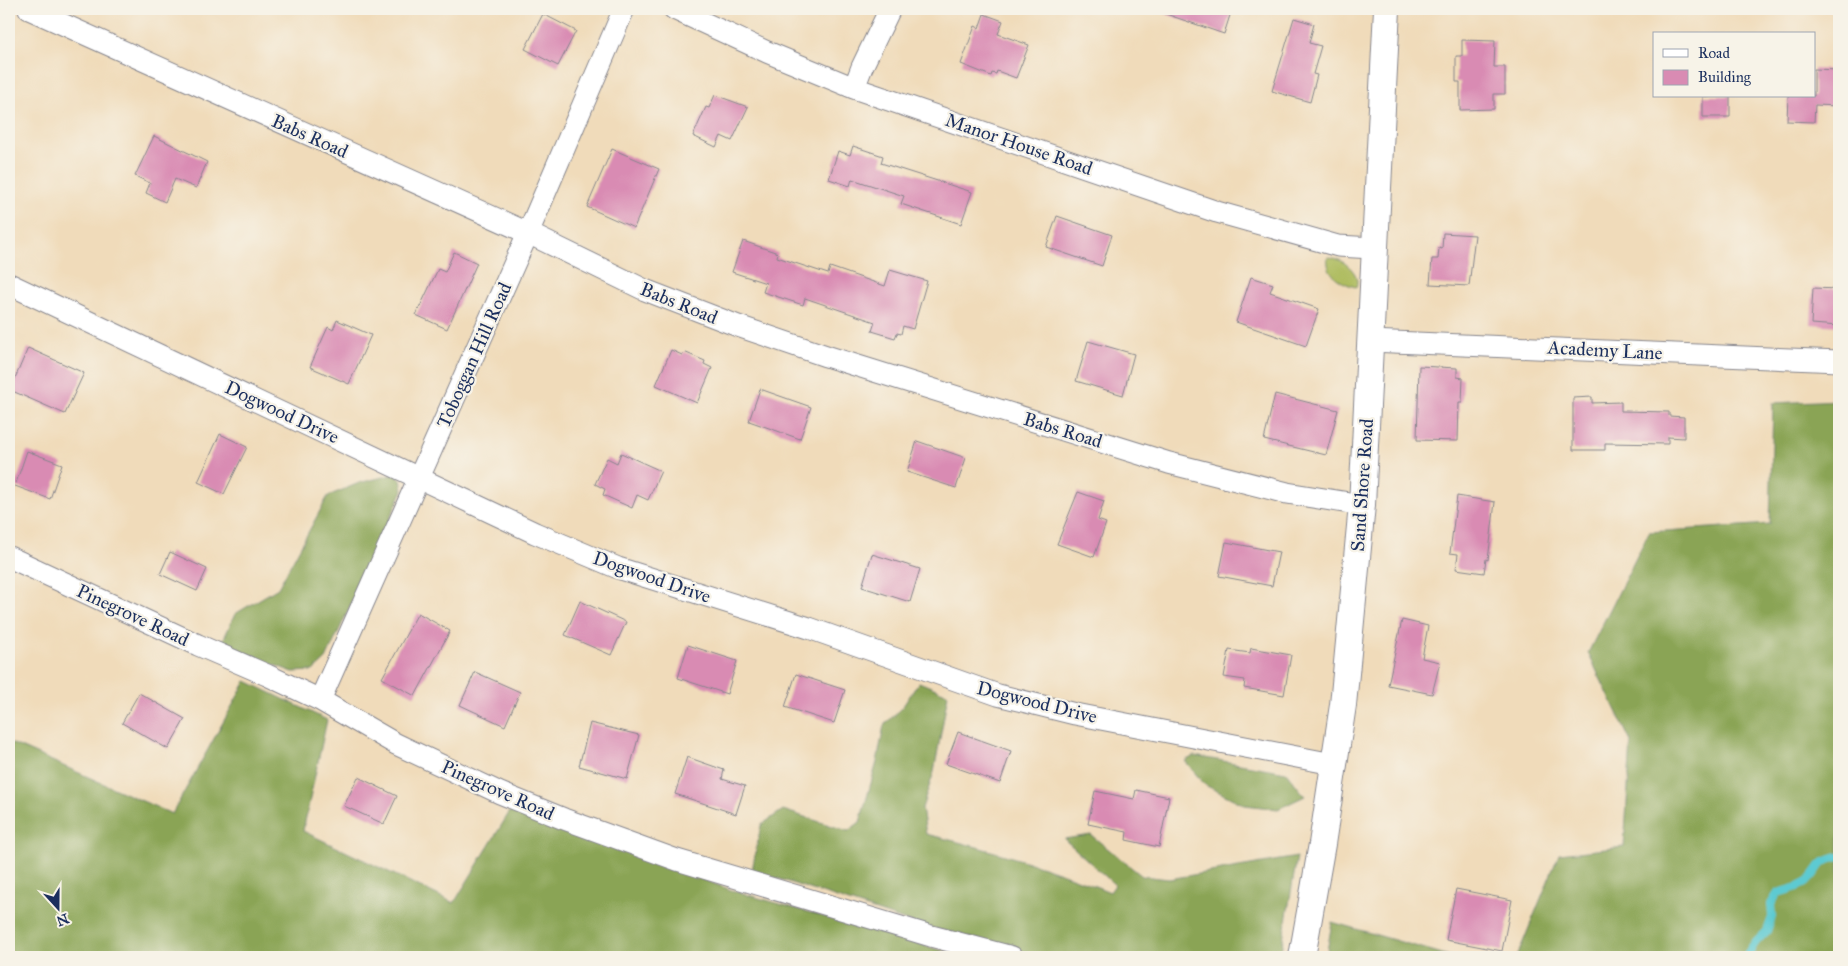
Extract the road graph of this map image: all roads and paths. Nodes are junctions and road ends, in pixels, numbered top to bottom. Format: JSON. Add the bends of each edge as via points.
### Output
{"nodes":[{"id":1,"x":29,"y":9,"type":"edge"},
{"id":2,"x":624,"y":9,"type":"edge"},
{"id":3,"x":674,"y":9,"type":"edge"},
{"id":4,"x":890,"y":9,"type":"edge"},
{"id":5,"x":1387,"y":9,"type":"edge"},
{"id":6,"x":854,"y":88,"type":"junction"},
{"id":7,"x":528,"y":233,"type":"junction"},
{"id":8,"x":1373,"y":248,"type":"junction"},
{"id":9,"x":9,"y":284,"type":"edge"},
{"id":10,"x":1370,"y":341,"type":"junction"},
{"id":11,"x":1839,"y":362,"type":"edge"},
{"id":12,"x":420,"y":477,"type":"junction"},
{"id":13,"x":1362,"y":505,"type":"junction"},
{"id":14,"x":9,"y":557,"type":"edge"},
{"id":15,"x":320,"y":700,"type":"junction"},
{"id":16,"x":1332,"y":764,"type":"junction"},
{"id":17,"x":1012,"y":957,"type":"edge"},
{"id":18,"x":1302,"y":957,"type":"edge"}],
"edges":[{"from":1,"to":7,"type":"street","name":"Babs Road"},
{"from":2,"to":7,"type":"street","name":"Toboggan Hill Road"},
{"from":3,"to":6,"type":"street","name":"Manor House Road"},
{"from":4,"to":6,"type":"street"},
{"from":5,"to":8,"type":"street","name":"Sand Shore Road"},
{"from":6,"to":8,"type":"street","name":"Manor House Road","via":[[1217,212],[1338,246]]},
{"from":7,"to":12,"type":"street","name":"Toboggan Hill Road"},
{"from":7,"to":13,"type":"street","name":"Babs Road","via":[[645,290],[826,356],[1168,463],[1287,493]]},
{"from":8,"to":10,"type":"street","name":"Sand Shore Road"},
{"from":9,"to":12,"type":"street","name":"Dogwood Drive"},
{"from":10,"to":11,"type":"street","name":"Academy Lane"},
{"from":10,"to":13,"type":"street","name":"Sand Shore Road"},
{"from":12,"to":15,"type":"street","name":"Toboggan Hill Road"},
{"from":12,"to":16,"type":"street","name":"Dogwood Drive","via":[[535,533],[618,568],[808,628],[998,694],[1075,714]]},
{"from":13,"to":16,"type":"street","name":"Sand Shore Road","via":[[1343,705]]},
{"from":14,"to":15,"type":"street","name":"Pinegrove Road"},
{"from":15,"to":17,"type":"street","name":"Pinegrove Road","via":[[396,744],[564,819],[677,860]]},
{"from":16,"to":18,"type":"street","name":"Sand Shore Road"}]}
